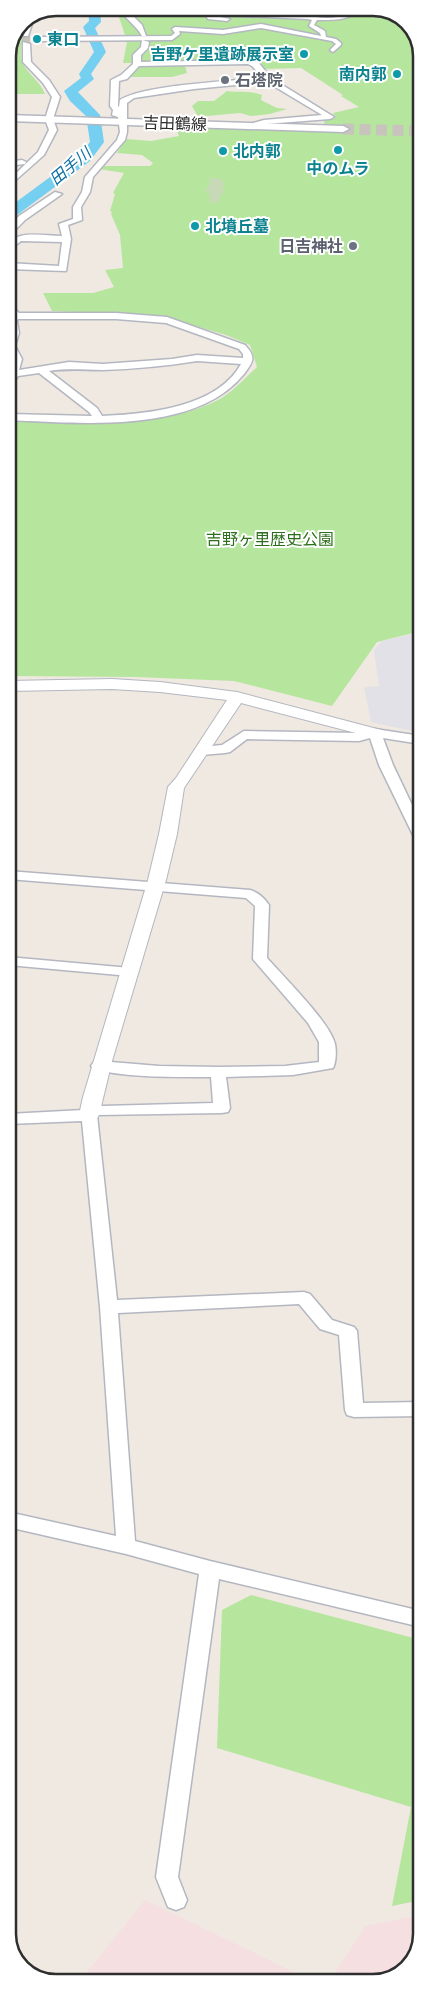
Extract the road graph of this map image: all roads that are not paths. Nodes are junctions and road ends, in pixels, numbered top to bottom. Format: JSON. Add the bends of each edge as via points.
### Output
{"nodes":[{"id":1,"x":128,"y":16,"type":"edge"},
{"id":2,"x":210,"y":16,"type":"edge"},
{"id":3,"x":261,"y":16,"type":"edge"},
{"id":4,"x":304,"y":16,"type":"edge"},
{"id":5,"x":304,"y":16,"type":"edge"},
{"id":6,"x":349,"y":16,"type":"edge"},
{"id":7,"x":315,"y":19,"type":"junction"},
{"id":8,"x":250,"y":26,"type":"junction"},
{"id":9,"x":28,"y":28,"type":"tunnel mouth"},
{"id":10,"x":26,"y":35,"type":"tunnel mouth"},
{"id":11,"x":324,"y":38,"type":"junction"},
{"id":12,"x":40,"y":39,"type":"dead end"},
{"id":13,"x":26,"y":44,"type":"tunnel mouth"},
{"id":14,"x":333,"y":50,"type":"dead end"},
{"id":15,"x":202,"y":63,"type":"junction"},
{"id":16,"x":137,"y":64,"type":"junction"},
{"id":17,"x":189,"y":68,"type":"dead end"},
{"id":18,"x":192,"y":78,"type":"dead end"},
{"id":19,"x":268,"y":80,"type":"junction"},
{"id":20,"x":194,"y":87,"type":"junction"},
{"id":21,"x":16,"y":118,"type":"edge"},
{"id":22,"x":50,"y":119,"type":"junction"},
{"id":23,"x":123,"y":121,"type":"junction"},
{"id":24,"x":253,"y":126,"type":"junction"},
{"id":25,"x":343,"y":129,"type":"tunnel mouth"},
{"id":26,"x":47,"y":144,"type":"junction"},
{"id":27,"x":22,"y":162,"type":"junction"},
{"id":28,"x":16,"y":163,"type":"edge"},
{"id":29,"x":18,"y":176,"type":"joint"},
{"id":30,"x":58,"y":194,"type":"dead end"},
{"id":31,"x":16,"y":224,"type":"edge"},
{"id":32,"x":67,"y":239,"type":"junction"},
{"id":33,"x":16,"y":240,"type":"edge"},
{"id":34,"x":16,"y":266,"type":"edge"},
{"id":35,"x":16,"y":316,"type":"edge"},
{"id":36,"x":248,"y":361,"type":"junction"},
{"id":37,"x":41,"y":370,"type":"junction"},
{"id":38,"x":16,"y":374,"type":"edge"},
{"id":39,"x":16,"y":417,"type":"edge"},
{"id":40,"x":98,"y":418,"type":"junction"},
{"id":41,"x":16,"y":686,"type":"edge"},
{"id":42,"x":237,"y":697,"type":"junction"},
{"id":43,"x":375,"y":733,"type":"junction"},
{"id":44,"x":413,"y":739,"type":"edge"},
{"id":45,"x":201,"y":751,"type":"junction"},
{"id":46,"x":413,"y":821,"type":"edge"},
{"id":47,"x":16,"y":876,"type":"edge"},
{"id":48,"x":154,"y":887,"type":"junction"},
{"id":49,"x":16,"y":962,"type":"edge"},
{"id":50,"x":130,"y":972,"type":"junction"},
{"id":51,"x":99,"y":1066,"type":"junction"},
{"id":52,"x":218,"y":1073,"type":"junction"},
{"id":53,"x":90,"y":1112,"type":"junction"},
{"id":54,"x":16,"y":1118,"type":"edge"},
{"id":55,"x":109,"y":1307,"type":"junction"},
{"id":56,"x":413,"y":1409,"type":"edge"},
{"id":57,"x":16,"y":1522,"type":"edge"},
{"id":58,"x":126,"y":1546,"type":"junction"},
{"id":59,"x":210,"y":1569,"type":"junction"},
{"id":60,"x":413,"y":1617,"type":"edge"},
{"id":61,"x":176,"y":1900,"type":"dead end"}],
"edges":[{"from":1,"to":16,"type":"street","via":[[143,29],[144,48],[137,55]]},
{"from":2,"to":8,"type":"street","via":[[240,20]]},
{"from":3,"to":5,"type":"street"},
{"from":4,"to":7,"type":"street"},
{"from":6,"to":7,"type":"street"},
{"from":7,"to":11,"type":"street","via":[[311,25],[323,32]]},
{"from":8,"to":11,"type":"street"},
{"from":8,"to":12,"type":"street","via":[[229,31],[175,29],[178,33],[172,38]]},
{"from":9,"to":10,"type":"street"},
{"from":11,"to":14,"type":"street","via":[[338,42]]},
{"from":13,"to":22,"type":"street","via":[[27,62],[56,97]]},
{"from":15,"to":16,"type":"street"},
{"from":15,"to":17,"type":"street"},
{"from":15,"to":19,"type":"street","via":[[248,62],[254,64]]},
{"from":16,"to":23,"type":"street","via":[[115,80],[115,117]]},
{"from":18,"to":20,"type":"street"},
{"from":19,"to":20,"type":"street"},
{"from":19,"to":24,"type":"street","via":[[330,117],[264,122]]},
{"from":20,"to":23,"type":"street","via":[[126,98]]},
{"from":21,"to":22,"type":"main road","name":"吉田鶴線"},
{"from":22,"to":23,"type":"main road","name":"吉田鶴線"},
{"from":22,"to":26,"type":"street","via":[[53,130]]},
{"from":23,"to":24,"type":"main road","name":"吉田鶴線"},
{"from":23,"to":32,"type":"street","via":[[123,136],[89,176],[85,193],[77,205],[78,220],[63,224]]},
{"from":24,"to":25,"type":"main road","name":"吉田鶴線"},
{"from":26,"to":27,"type":"street"},
{"from":26,"to":29,"type":"street"},
{"from":27,"to":28,"type":"street"},
{"from":27,"to":29,"type":"street"},
{"from":30,"to":31,"type":"street"},
{"from":32,"to":33,"type":"street"},
{"from":32,"to":34,"type":"street","via":[[69,255],[63,269]]},
{"from":35,"to":36,"type":"street","via":[[116,316],[167,320],[242,348],[248,354]]},
{"from":36,"to":37,"type":"street","via":[[197,358],[103,366],[69,365]]},
{"from":36,"to":40,"type":"street","via":[[228,386],[209,399],[177,410],[143,416]]},
{"from":37,"to":38,"type":"street"},
{"from":37,"to":40,"type":"street","via":[[93,410]]},
{"from":39,"to":40,"type":"street"},
{"from":41,"to":42,"type":"street","via":[[112,684]]},
{"from":42,"to":43,"type":"street"},
{"from":42,"to":45,"type":"street"},
{"from":43,"to":44,"type":"street"},
{"from":43,"to":45,"type":"street","via":[[358,737],[244,734],[225,749]]},
{"from":43,"to":46,"type":"street","via":[[386,765]]},
{"from":45,"to":48,"type":"street","via":[[176,787]]},
{"from":47,"to":48,"type":"street"},
{"from":48,"to":50,"type":"street"},
{"from":48,"to":52,"type":"street","via":[[250,894],[262,905],[260,959],[314,1021],[326,1042],[327,1065],[310,1070]]},
{"from":49,"to":50,"type":"street"},
{"from":50,"to":51,"type":"street"},
{"from":51,"to":52,"type":"street"},
{"from":51,"to":53,"type":"street"},
{"from":52,"to":53,"type":"street","via":[[222,1108]]},
{"from":53,"to":54,"type":"street"},
{"from":53,"to":55,"type":"street"},
{"from":55,"to":56,"type":"street","via":[[304,1298],[326,1326],[348,1331],[354,1410]]},
{"from":55,"to":58,"type":"street"},
{"from":57,"to":58,"type":"street"},
{"from":58,"to":59,"type":"street"},
{"from":59,"to":60,"type":"street"},
{"from":59,"to":61,"type":"street","via":[[168,1877]]}]}
